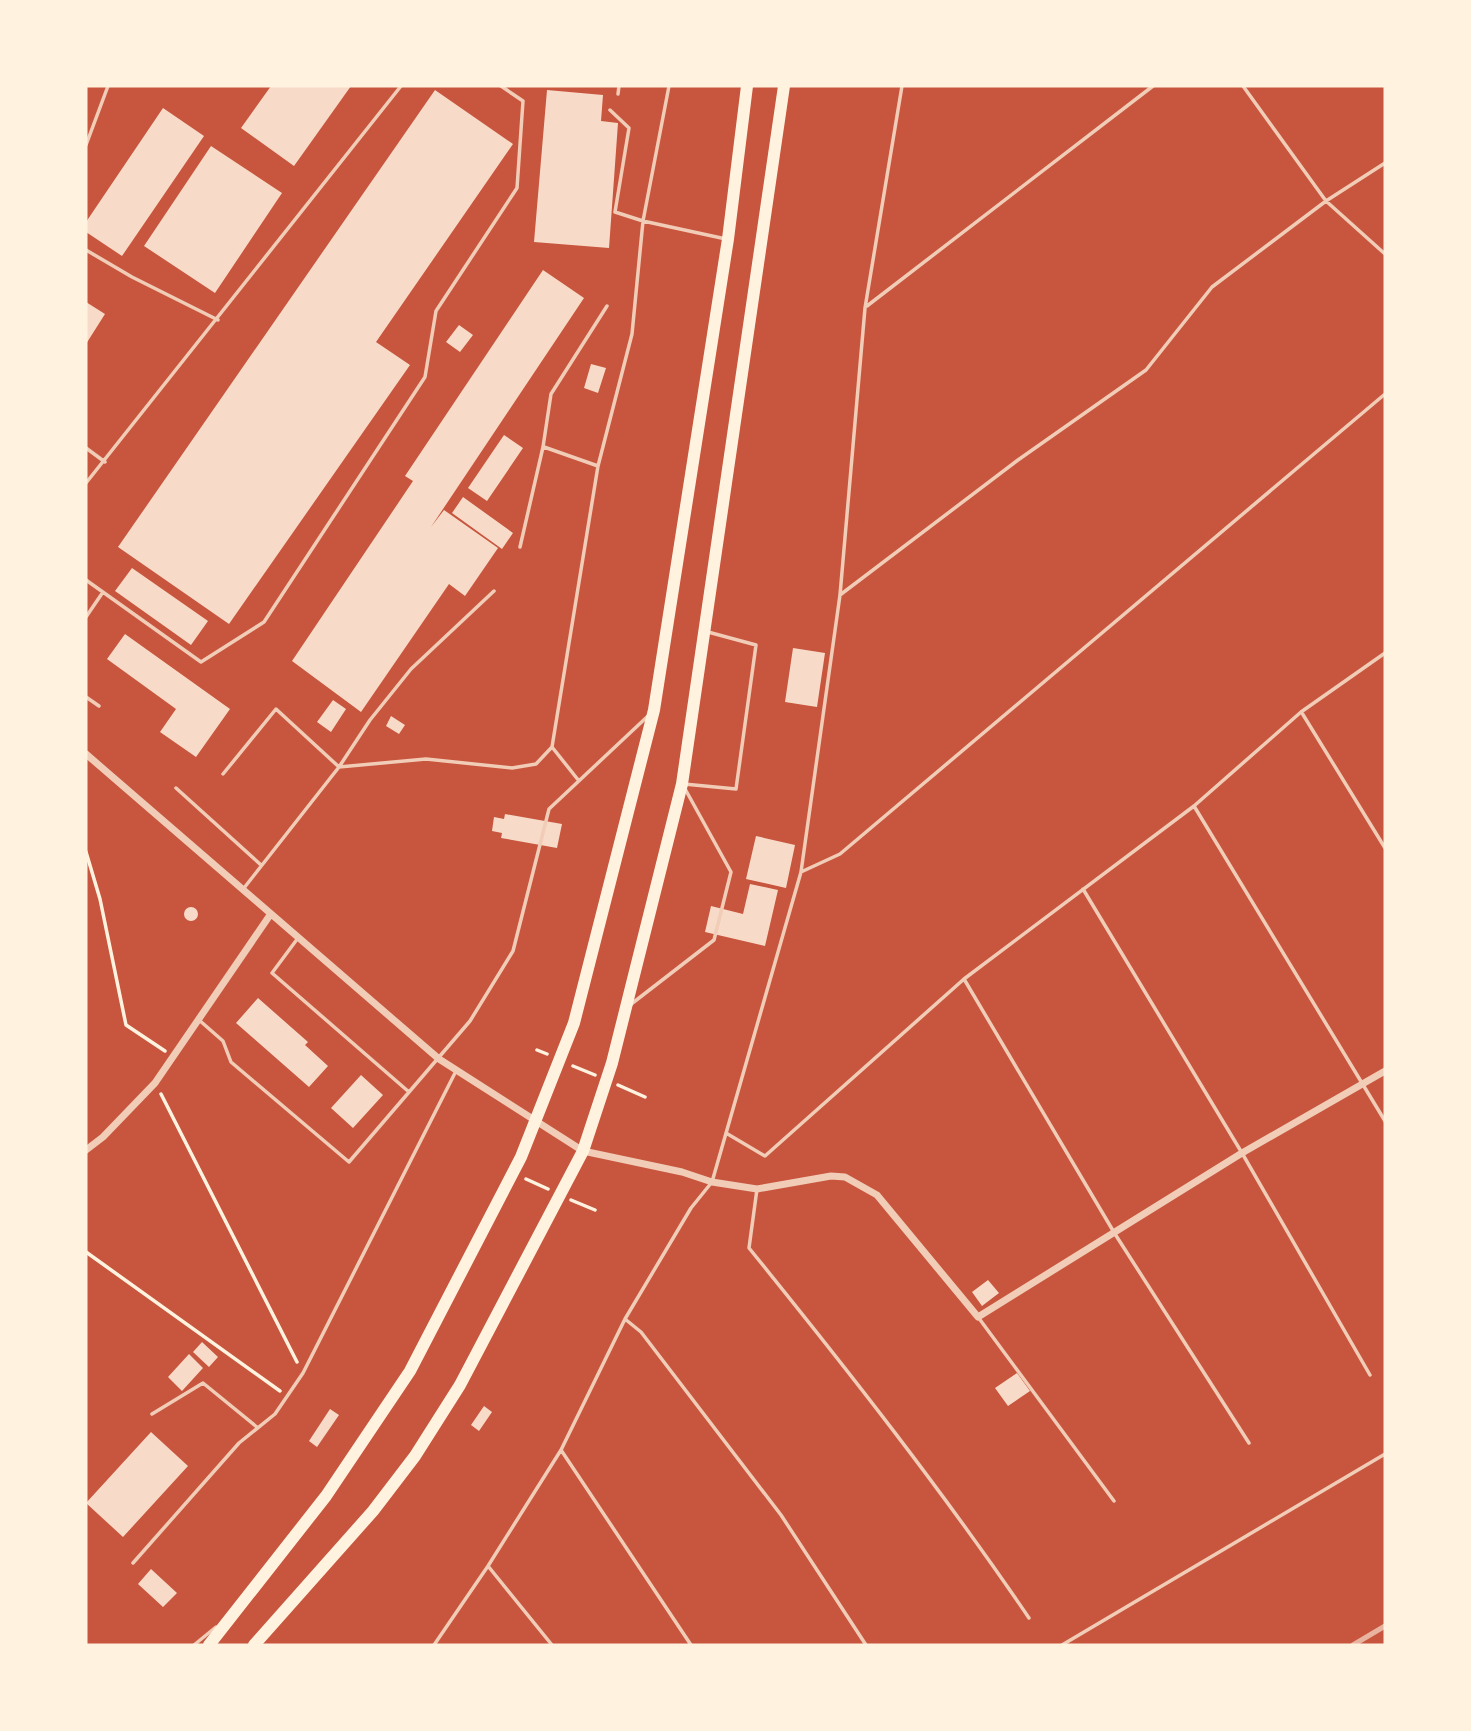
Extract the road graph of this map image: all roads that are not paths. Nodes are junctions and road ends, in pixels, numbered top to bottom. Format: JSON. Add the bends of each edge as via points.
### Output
{"nodes":[{"id":1,"x":108,"y":86,"type":"edge"},
{"id":2,"x":401,"y":86,"type":"edge"},
{"id":3,"x":501,"y":86,"type":"edge"},
{"id":4,"x":619,"y":86,"type":"edge"},
{"id":5,"x":669,"y":86,"type":"edge"},
{"id":6,"x":747,"y":86,"type":"edge"},
{"id":7,"x":784,"y":86,"type":"edge"},
{"id":8,"x":902,"y":86,"type":"edge"},
{"id":9,"x":1153,"y":86,"type":"edge"},
{"id":10,"x":1243,"y":86,"type":"edge"},
{"id":11,"x":618,"y":94,"type":"dead end"},
{"id":12,"x":610,"y":110,"type":"dead end"},
{"id":13,"x":86,"y":145,"type":"edge"},
{"id":14,"x":1385,"y":163,"type":"edge"},
{"id":15,"x":1326,"y":201,"type":"junction"},
{"id":16,"x":643,"y":221,"type":"junction"},
{"id":17,"x":729,"y":239,"type":"junction"},
{"id":18,"x":86,"y":250,"type":"edge"},
{"id":19,"x":1385,"y":254,"type":"edge"},
{"id":20,"x":607,"y":306,"type":"dead end"},
{"id":21,"x":865,"y":308,"type":"junction"},
{"id":22,"x":218,"y":320,"type":"junction"},
{"id":23,"x":1385,"y":394,"type":"edge"},
{"id":24,"x":543,"y":447,"type":"junction"},
{"id":25,"x":86,"y":448,"type":"edge"},
{"id":26,"x":105,"y":462,"type":"junction"},
{"id":27,"x":598,"y":466,"type":"junction"},
{"id":28,"x":86,"y":483,"type":"edge"},
{"id":29,"x":520,"y":547,"type":"dead end"},
{"id":30,"x":86,"y":580,"type":"edge"},
{"id":31,"x":494,"y":591,"type":"dead end"},
{"id":32,"x":103,"y":592,"type":"junction"},
{"id":33,"x":840,"y":595,"type":"junction"},
{"id":34,"x":86,"y":617,"type":"edge"},
{"id":35,"x":705,"y":631,"type":"junction"},
{"id":36,"x":1385,"y":653,"type":"edge"},
{"id":37,"x":86,"y":697,"type":"edge"},
{"id":38,"x":99,"y":706,"type":"dead end"},
{"id":39,"x":654,"y":710,"type":"junction"},
{"id":40,"x":1301,"y":712,"type":"junction"},
{"id":41,"x":552,"y":747,"type":"junction"},
{"id":42,"x":86,"y":754,"type":"edge"},
{"id":43,"x":339,"y":767,"type":"junction"},
{"id":44,"x":223,"y":774,"type":"dead end"},
{"id":45,"x":579,"y":781,"type":"junction"},
{"id":46,"x":682,"y":784,"type":"junction"},
{"id":47,"x":176,"y":788,"type":"dead end"},
{"id":48,"x":1194,"y":806,"type":"junction"},
{"id":49,"x":1385,"y":848,"type":"edge"},
{"id":50,"x":261,"y":865,"type":"junction"},
{"id":51,"x":801,"y":872,"type":"junction"},
{"id":52,"x":1083,"y":889,"type":"junction"},
{"id":53,"x":242,"y":891,"type":"junction"},
{"id":54,"x":270,"y":915,"type":"junction"},
{"id":55,"x":298,"y":938,"type":"junction"},
{"id":56,"x":964,"y":979,"type":"junction"},
{"id":57,"x":625,"y":1008,"type":"junction"},
{"id":58,"x":198,"y":1019,"type":"junction"},
{"id":59,"x":439,"y":1059,"type":"junction"},
{"id":60,"x":456,"y":1071,"type":"junction"},
{"id":61,"x":1385,"y":1071,"type":"edge"},
{"id":62,"x":1362,"y":1084,"type":"junction"},
{"id":63,"x":409,"y":1093,"type":"junction"},
{"id":64,"x":1385,"y":1121,"type":"edge"},
{"id":65,"x":537,"y":1122,"type":"junction"},
{"id":66,"x":726,"y":1133,"type":"junction"},
{"id":67,"x":86,"y":1150,"type":"edge"},
{"id":68,"x":583,"y":1151,"type":"junction"},
{"id":69,"x":1242,"y":1153,"type":"junction"},
{"id":70,"x":712,"y":1182,"type":"junction"},
{"id":71,"x":757,"y":1189,"type":"junction"},
{"id":72,"x":1115,"y":1234,"type":"junction"},
{"id":73,"x":978,"y":1317,"type":"junction"},
{"id":74,"x":625,"y":1319,"type":"junction"},
{"id":75,"x":1370,"y":1375,"type":"dead end"},
{"id":76,"x":152,"y":1415,"type":"dead end"},
{"id":77,"x":258,"y":1428,"type":"junction"},
{"id":78,"x":1249,"y":1443,"type":"dead end"},
{"id":79,"x":561,"y":1450,"type":"junction"},
{"id":80,"x":1385,"y":1454,"type":"edge"},
{"id":81,"x":1114,"y":1501,"type":"dead end"},
{"id":82,"x":133,"y":1563,"type":"dead end"},
{"id":83,"x":488,"y":1566,"type":"junction"},
{"id":84,"x":244,"y":1603,"type":"junction"},
{"id":85,"x":1029,"y":1619,"type":"dead end"},
{"id":86,"x":194,"y":1645,"type":"edge"},
{"id":87,"x":209,"y":1645,"type":"edge"},
{"id":88,"x":254,"y":1645,"type":"edge"},
{"id":89,"x":434,"y":1645,"type":"edge"},
{"id":90,"x":552,"y":1645,"type":"edge"},
{"id":91,"x":691,"y":1645,"type":"edge"},
{"id":92,"x":866,"y":1645,"type":"edge"},
{"id":93,"x":1062,"y":1645,"type":"edge"}],
"edges":[{"from":1,"to":13,"type":"lane"},
{"from":2,"to":22,"type":"lane"},
{"from":3,"to":32,"type":"lane","via":[[523,102],[517,188],[436,311],[425,377],[264,622],[201,662]]},
{"from":4,"to":11,"type":"lane"},
{"from":5,"to":16,"type":"lane"},
{"from":6,"to":17,"type":"main road"},
{"from":7,"to":35,"type":"main road"},
{"from":8,"to":21,"type":"lane"},
{"from":9,"to":21,"type":"lane"},
{"from":10,"to":15,"type":"lane"},
{"from":12,"to":16,"type":"lane","via":[[629,128],[615,212]]},
{"from":14,"to":15,"type":"lane"},
{"from":15,"to":19,"type":"lane"},
{"from":15,"to":33,"type":"lane","via":[[1212,287],[1146,370]]},
{"from":16,"to":17,"type":"lane"},
{"from":16,"to":27,"type":"lane","via":[[632,334]]},
{"from":17,"to":39,"type":"main road"},
{"from":18,"to":22,"type":"lane"},
{"from":20,"to":24,"type":"lane","via":[[551,394]]},
{"from":21,"to":33,"type":"lane"},
{"from":22,"to":26,"type":"lane"},
{"from":23,"to":51,"type":"lane","via":[[840,854]]},
{"from":24,"to":27,"type":"lane"},
{"from":24,"to":29,"type":"lane"},
{"from":25,"to":26,"type":"lane"},
{"from":26,"to":28,"type":"lane"},
{"from":27,"to":41,"type":"lane"},
{"from":30,"to":32,"type":"lane"},
{"from":31,"to":43,"type":"lane","via":[[411,669]]},
{"from":32,"to":34,"type":"lane"},
{"from":33,"to":51,"type":"lane"},
{"from":35,"to":46,"type":"main road"},
{"from":35,"to":46,"type":"lane","via":[[756,645],[736,789]]},
{"from":36,"to":40,"type":"lane"},
{"from":37,"to":38,"type":"lane"},
{"from":39,"to":45,"type":"lane"},
{"from":39,"to":65,"type":"main road","via":[[574,1023]]},
{"from":40,"to":48,"type":"lane"},
{"from":40,"to":49,"type":"lane"},
{"from":41,"to":43,"type":"lane","via":[[536,764],[512,768],[426,759]]},
{"from":41,"to":45,"type":"lane"},
{"from":42,"to":53,"type":"street"},
{"from":43,"to":44,"type":"lane","via":[[276,709]]},
{"from":43,"to":50,"type":"lane"},
{"from":45,"to":59,"type":"lane","via":[[549,809],[513,951],[470,1021]]},
{"from":46,"to":57,"type":"main road"},
{"from":46,"to":57,"type":"lane","via":[[731,872],[714,940]]},
{"from":47,"to":50,"type":"lane"},
{"from":48,"to":52,"type":"lane"},
{"from":48,"to":62,"type":"lane"},
{"from":50,"to":53,"type":"lane"},
{"from":51,"to":66,"type":"lane"},
{"from":52,"to":56,"type":"lane"},
{"from":52,"to":69,"type":"lane"},
{"from":53,"to":54,"type":"street"},
{"from":54,"to":55,"type":"street"},
{"from":54,"to":58,"type":"street"},
{"from":55,"to":59,"type":"street"},
{"from":55,"to":63,"type":"lane","via":[[272,973]]},
{"from":56,"to":66,"type":"lane","via":[[765,1156]]},
{"from":56,"to":72,"type":"lane"},
{"from":57,"to":68,"type":"main road"},
{"from":58,"to":63,"type":"lane","via":[[223,1041],[232,1062],[349,1162]]},
{"from":58,"to":67,"type":"street","via":[[155,1083]]},
{"from":59,"to":60,"type":"street"},
{"from":59,"to":63,"type":"lane"},
{"from":60,"to":65,"type":"street"},
{"from":60,"to":77,"type":"lane","via":[[303,1374],[275,1414]]},
{"from":61,"to":62,"type":"street"},
{"from":62,"to":64,"type":"lane"},
{"from":62,"to":69,"type":"street"},
{"from":65,"to":68,"type":"street"},
{"from":65,"to":84,"type":"main road","via":[[410,1371],[363,1445]]},
{"from":66,"to":70,"type":"lane"},
{"from":68,"to":70,"type":"street"},
{"from":68,"to":88,"type":"main road","via":[[460,1385],[415,1457]]},
{"from":69,"to":72,"type":"street"},
{"from":69,"to":75,"type":"lane"},
{"from":70,"to":71,"type":"street"},
{"from":70,"to":74,"type":"lane","via":[[691,1208]]},
{"from":71,"to":73,"type":"street","via":[[831,1175],[863,1184]]},
{"from":71,"to":85,"type":"lane","via":[[749,1248],[876,1405],[965,1523]]},
{"from":72,"to":73,"type":"street"},
{"from":72,"to":78,"type":"lane"},
{"from":73,"to":81,"type":"lane"},
{"from":74,"to":79,"type":"lane"},
{"from":74,"to":92,"type":"lane","via":[[641,1332],[781,1515]]},
{"from":76,"to":77,"type":"lane","via":[[203,1383]]},
{"from":77,"to":82,"type":"lane","via":[[239,1443]]},
{"from":79,"to":83,"type":"lane"},
{"from":79,"to":91,"type":"lane"},
{"from":80,"to":93,"type":"lane"},
{"from":83,"to":89,"type":"lane"},
{"from":83,"to":90,"type":"lane"},
{"from":84,"to":86,"type":"lane"},
{"from":84,"to":87,"type":"main road"}]}
